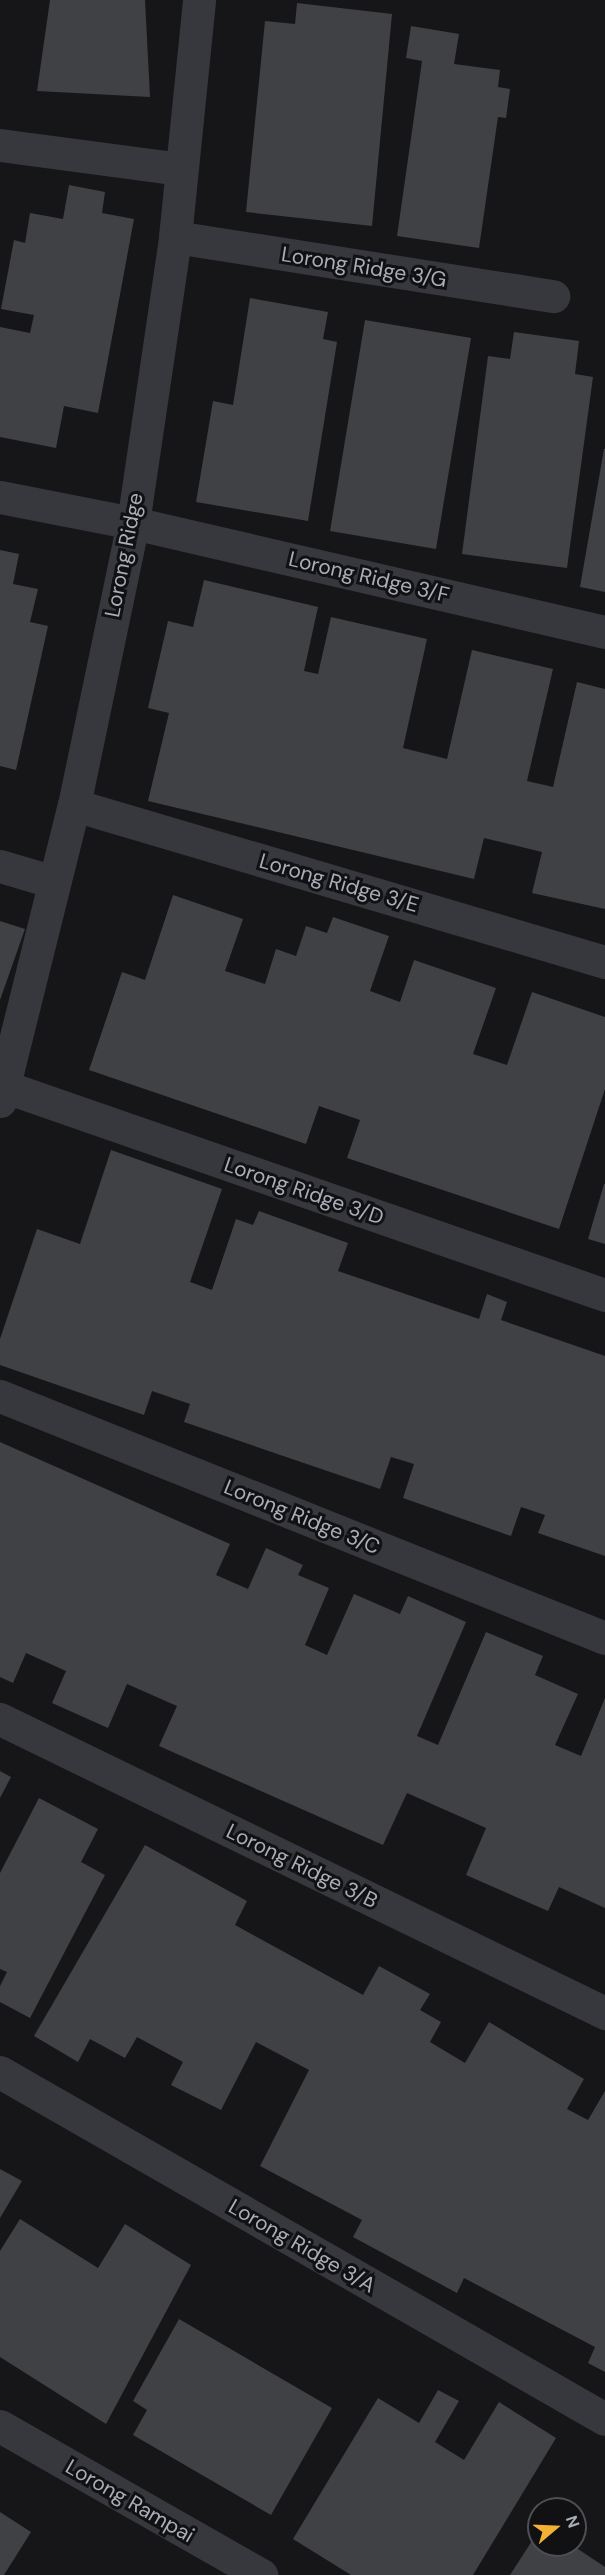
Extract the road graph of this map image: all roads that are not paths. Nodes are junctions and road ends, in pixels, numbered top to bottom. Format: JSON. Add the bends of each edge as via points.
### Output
{"nodes":[{"id":1,"x":199,"y":0,"type":"edge"},
{"id":2,"x":0,"y":145,"type":"edge"},
{"id":3,"x":181,"y":169,"type":"junction"},
{"id":4,"x":175,"y":237,"type":"junction"},
{"id":5,"x":553,"y":296,"type":"dead end"},
{"id":6,"x":0,"y":497,"type":"edge"},
{"id":7,"x":133,"y":523,"type":"junction"},
{"id":8,"x":605,"y":632,"type":"edge"},
{"id":9,"x":74,"y":805,"type":"junction"},
{"id":10,"x":0,"y":866,"type":"edge"},
{"id":11,"x":54,"y":882,"type":"junction"},
{"id":12,"x":605,"y":962,"type":"edge"},
{"id":13,"x":2,"y":1094,"type":"edge"},
{"id":14,"x":605,"y":1296,"type":"edge"},
{"id":15,"x":0,"y":1395,"type":"edge"},
{"id":16,"x":605,"y":1638,"type":"edge"},
{"id":17,"x":0,"y":1719,"type":"edge"},
{"id":18,"x":605,"y":2013,"type":"edge"},
{"id":19,"x":0,"y":2072,"type":"edge"},
{"id":20,"x":605,"y":2419,"type":"edge"},
{"id":21,"x":0,"y":2426,"type":"edge"},
{"id":22,"x":261,"y":2575,"type":"edge"}],
"edges":[{"from":1,"to":3,"type":"street","name":"Lorong Ridge"},
{"from":2,"to":3,"type":"street"},
{"from":3,"to":4,"type":"street","name":"Lorong Ridge"},
{"from":4,"to":5,"type":"street","name":"Lorong Ridge 3/G"},
{"from":4,"to":7,"type":"street","name":"Lorong Ridge"},
{"from":6,"to":7,"type":"street","name":"Lorong Ridge 3/F"},
{"from":7,"to":8,"type":"street","name":"Lorong Ridge 3/F"},
{"from":7,"to":9,"type":"street","name":"Lorong Ridge"},
{"from":9,"to":11,"type":"street","name":"Lorong Ridge"},
{"from":9,"to":12,"type":"street","name":"Lorong Ridge 3/E"},
{"from":10,"to":11,"type":"street"},
{"from":11,"to":13,"type":"street","name":"Lorong Ridge"},
{"from":13,"to":14,"type":"street","name":"Lorong Ridge 3/D"},
{"from":15,"to":16,"type":"street","name":"Lorong Ridge 3/C"},
{"from":17,"to":18,"type":"street","name":"Lorong Ridge 3/B"},
{"from":19,"to":20,"type":"street","name":"Lorong Ridge 3/A"},
{"from":21,"to":22,"type":"street","name":"Lorong Rampai"}]}
